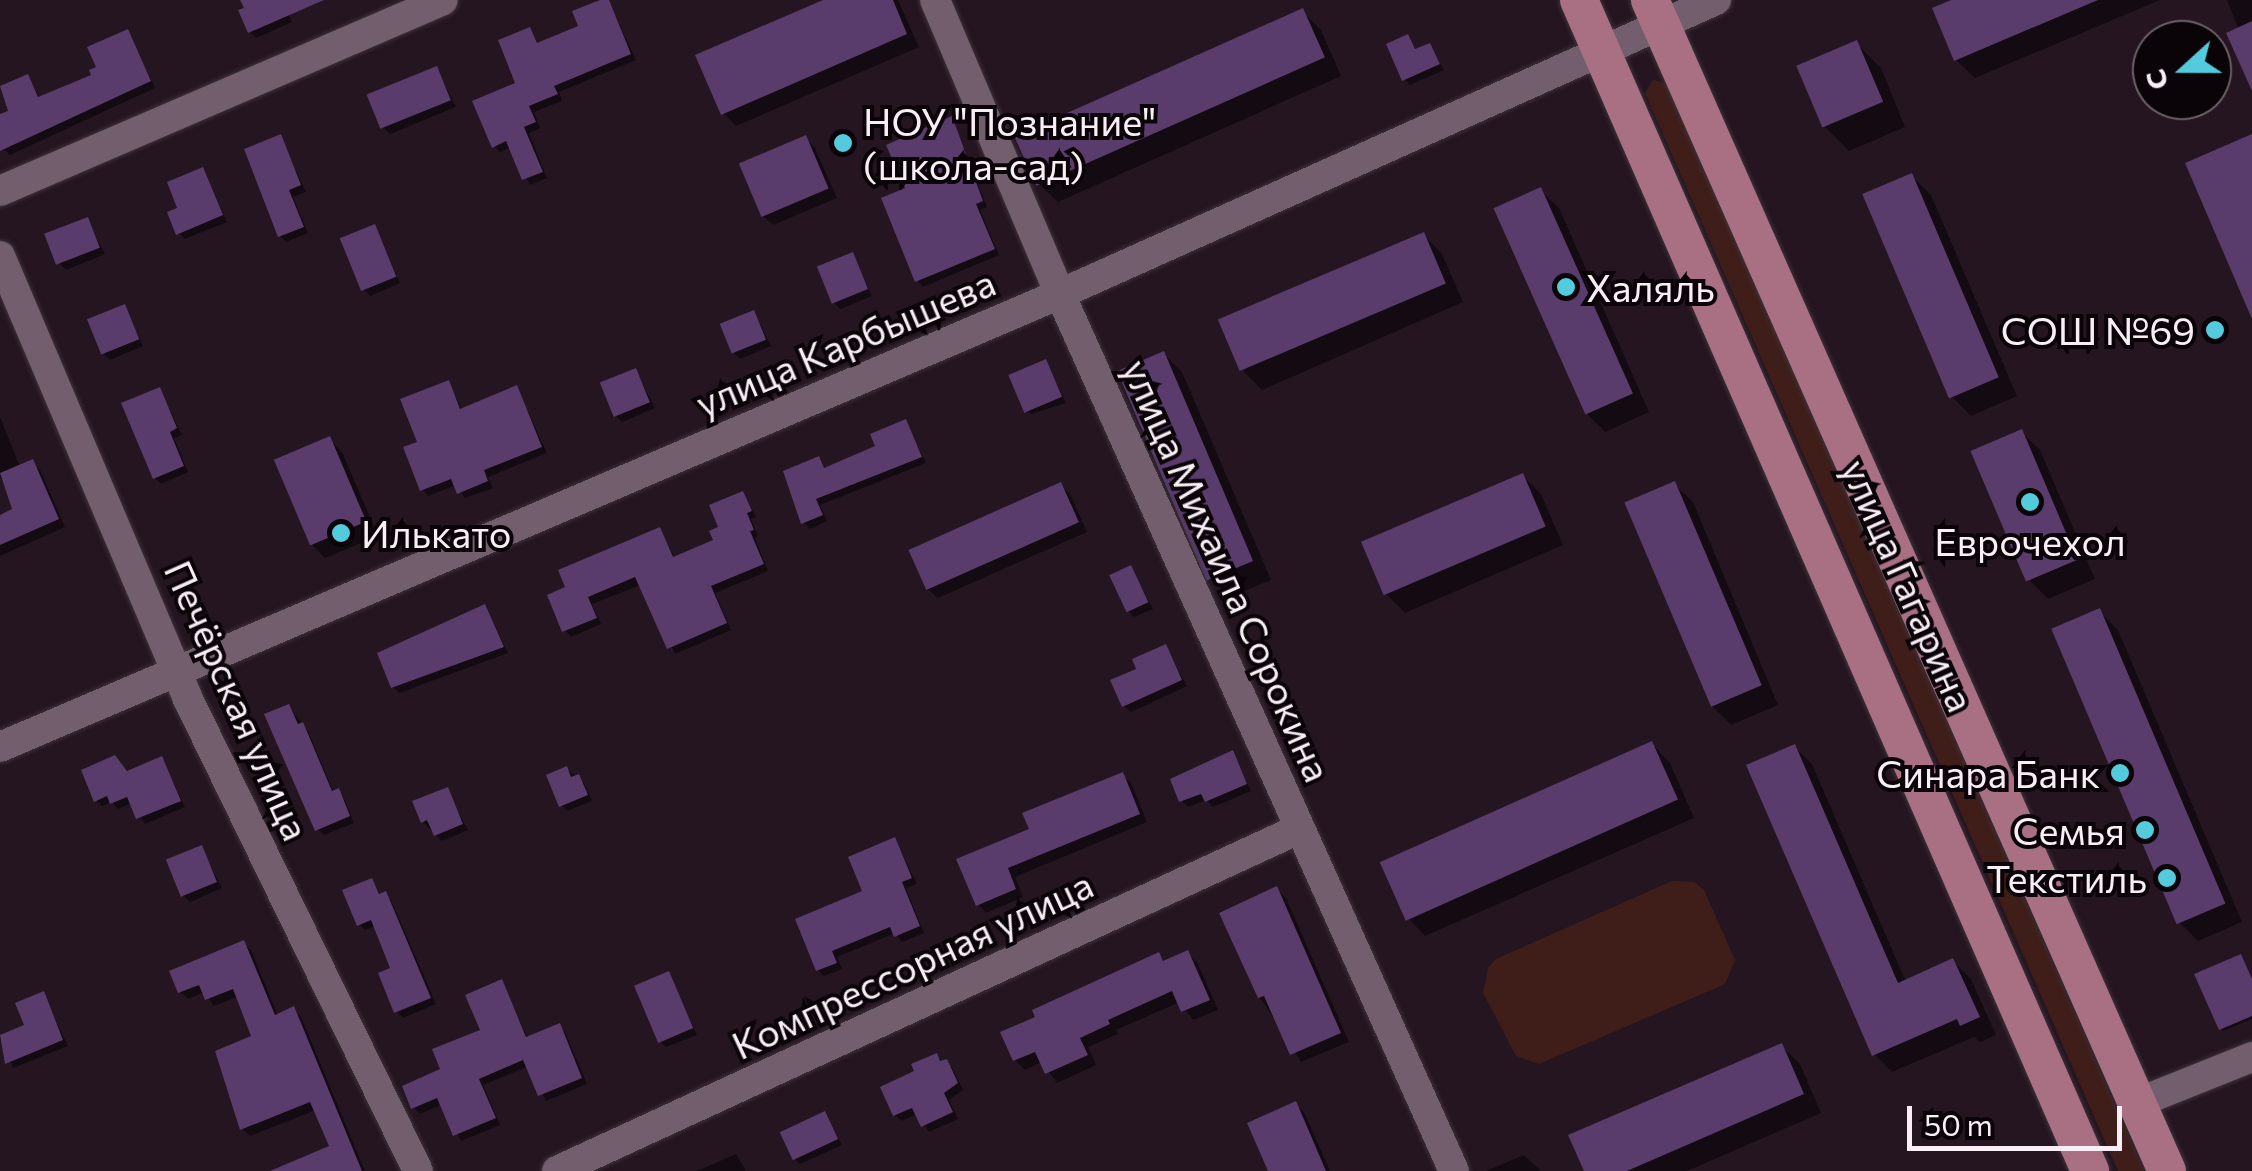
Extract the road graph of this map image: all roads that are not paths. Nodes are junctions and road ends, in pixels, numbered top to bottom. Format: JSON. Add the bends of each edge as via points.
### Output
{"nodes":[{"id":1,"x":443,"y":0,"type":"edge"},
{"id":2,"x":935,"y":0,"type":"edge"},
{"id":3,"x":1579,"y":0,"type":"edge"},
{"id":4,"x":1716,"y":0,"type":"edge"},
{"id":5,"x":1656,"y":12,"type":"edge"},
{"id":6,"x":1602,"y":50,"type":"junction"},
{"id":7,"x":0,"y":191,"type":"edge"},
{"id":8,"x":0,"y":256,"type":"edge"},
{"id":9,"x":1060,"y":294,"type":"junction"},
{"id":10,"x":178,"y":670,"type":"junction"},
{"id":11,"x":0,"y":747,"type":"edge"},
{"id":12,"x":1300,"y":829,"type":"junction"},
{"id":13,"x":2252,"y":1056,"type":"edge"},
{"id":14,"x":2137,"y":1103,"type":"junction"},
{"id":15,"x":418,"y":1171,"type":"edge"},
{"id":16,"x":557,"y":1171,"type":"edge"},
{"id":17,"x":1454,"y":1171,"type":"edge"},
{"id":18,"x":2090,"y":1171,"type":"edge"},
{"id":19,"x":2167,"y":1171,"type":"edge"}],
"edges":[{"from":1,"to":7,"type":"street"},
{"from":2,"to":9,"type":"street","name":"улица Михаила Сорокина"},
{"from":3,"to":6,"type":"main road","name":"улица Гагарина"},
{"from":4,"to":5,"type":"street","name":"улица Карбышева"},
{"from":5,"to":6,"type":"street","name":"улица Карбышева"},
{"from":5,"to":14,"type":"main road","name":"улица Гагарина"},
{"from":6,"to":9,"type":"street","name":"улица Карбышева"},
{"from":6,"to":18,"type":"main road","name":"улица Гагарина"},
{"from":8,"to":10,"type":"street","name":"Печёрская улица"},
{"from":9,"to":10,"type":"street","name":"улица Карбышева"},
{"from":9,"to":12,"type":"street","name":"улица Михаила Сорокина"},
{"from":10,"to":11,"type":"street","name":"улица Карбышева"},
{"from":10,"to":15,"type":"street","name":"Печёрская улица"},
{"from":12,"to":16,"type":"street","name":"Компрессорная улица"},
{"from":12,"to":17,"type":"street","name":"улица Михаила Сорокина"},
{"from":13,"to":14,"type":"street"},
{"from":14,"to":19,"type":"main road","name":"улица Гагарина"}]}
